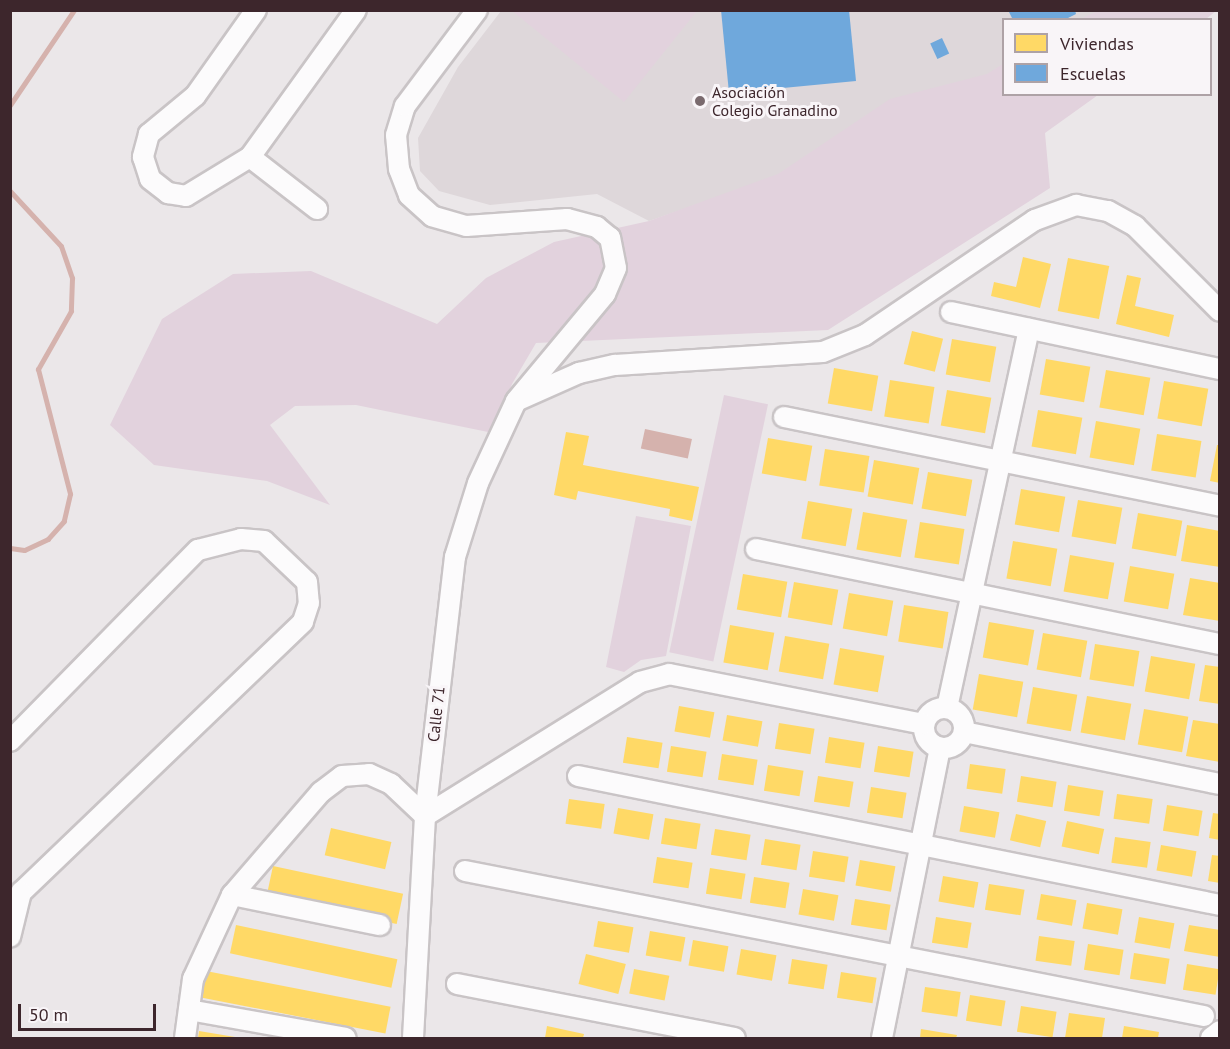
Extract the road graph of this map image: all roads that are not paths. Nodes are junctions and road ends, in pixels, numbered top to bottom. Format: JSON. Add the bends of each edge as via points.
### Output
{"nodes":[{"id":1,"x":256,"y":10,"type":"edge"},
{"id":2,"x":356,"y":10,"type":"edge"},
{"id":3,"x":477,"y":10,"type":"edge"},
{"id":4,"x":250,"y":157,"type":"junction"},
{"id":5,"x":317,"y":209,"type":"dead end"},
{"id":6,"x":1220,"y":311,"type":"edge"},
{"id":7,"x":951,"y":312,"type":"dead end"},
{"id":8,"x":1029,"y":329,"type":"junction"},
{"id":9,"x":1220,"y":369,"type":"edge"},
{"id":10,"x":516,"y":401,"type":"junction"},
{"id":11,"x":784,"y":417,"type":"dead end"},
{"id":12,"x":1002,"y":462,"type":"junction"},
{"id":13,"x":1220,"y":507,"type":"edge"},
{"id":14,"x":756,"y":549,"type":"dead end"},
{"id":15,"x":974,"y":595,"type":"junction"},
{"id":16,"x":1220,"y":644,"type":"edge"},
{"id":17,"x":947,"y":708,"type":"junction"},
{"id":18,"x":924,"y":724,"type":"junction"},
{"id":19,"x":964,"y":732,"type":"junction"},
{"id":20,"x":10,"y":741,"type":"edge"},
{"id":21,"x":940,"y":748,"type":"junction"},
{"id":22,"x":578,"y":776,"type":"dead end"},
{"id":23,"x":1220,"y":784,"type":"edge"},
{"id":24,"x":425,"y":816,"type":"junction"},
{"id":25,"x":922,"y":843,"type":"junction"},
{"id":26,"x":465,"y":872,"type":"dead end"},
{"id":27,"x":232,"y":895,"type":"junction"},
{"id":28,"x":1220,"y":905,"type":"edge"},
{"id":29,"x":380,"y":925,"type":"dead end"},
{"id":30,"x":10,"y":937,"type":"edge"},
{"id":31,"x":900,"y":954,"type":"junction"},
{"id":32,"x":457,"y":984,"type":"dead end"},
{"id":33,"x":189,"y":1010,"type":"junction"},
{"id":34,"x":1204,"y":1016,"type":"dead end"},
{"id":35,"x":1220,"y":1031,"type":"edge"},
{"id":36,"x":185,"y":1038,"type":"edge"},
{"id":37,"x":346,"y":1038,"type":"edge"},
{"id":38,"x":413,"y":1038,"type":"edge"},
{"id":39,"x":735,"y":1038,"type":"edge"},
{"id":40,"x":882,"y":1038,"type":"edge"},
{"id":41,"x":1211,"y":1038,"type":"edge"}],
"edges":[{"from":1,"to":4,"type":"street","via":[[195,96],[149,134],[143,157],[150,179],[168,193],[186,196]]},
{"from":2,"to":4,"type":"street"},
{"from":3,"to":10,"type":"street","name":"Calle 71","via":[[405,106],[396,135],[399,169],[409,195],[432,216],[466,226],[567,219],[597,227],[610,238],[616,255],[605,294]]},
{"from":4,"to":5,"type":"street"},
{"from":6,"to":10,"type":"street","via":[[1135,226],[1108,211],[1076,205],[1035,220],[866,335],[823,352],[615,365],[579,373]]},
{"from":7,"to":8,"type":"street"},
{"from":8,"to":9,"type":"street"},
{"from":8,"to":12,"type":"street"},
{"from":10,"to":24,"type":"street","name":"Calle 71","via":[[478,483],[455,557]]},
{"from":11,"to":12,"type":"street"},
{"from":12,"to":13,"type":"street"},
{"from":12,"to":15,"type":"street"},
{"from":14,"to":15,"type":"street"},
{"from":15,"to":16,"type":"street"},
{"from":15,"to":17,"type":"street"},
{"from":17,"to":18,"type":"street","via":[[930,713]]},
{"from":17,"to":19,"type":"street","via":[[961,717]]},
{"from":18,"to":21,"type":"street","via":[[929,741]]},
{"from":18,"to":24,"type":"street","via":[[669,674],[640,682]]},
{"from":19,"to":21,"type":"street","via":[[955,745]]},
{"from":19,"to":23,"type":"street"},
{"from":20,"to":30,"type":"street","via":[[198,550],[241,539],[264,541],[307,582],[309,603],[303,622],[21,892]]},
{"from":21,"to":25,"type":"street"},
{"from":22,"to":25,"type":"street"},
{"from":24,"to":27,"type":"street","via":[[391,784],[369,774],[342,776],[321,792]]},
{"from":24,"to":38,"type":"street","name":"Calle 71"},
{"from":25,"to":28,"type":"street"},
{"from":25,"to":31,"type":"street"},
{"from":26,"to":31,"type":"street"},
{"from":27,"to":29,"type":"street"},
{"from":27,"to":33,"type":"street","via":[[200,960]]},
{"from":31,"to":34,"type":"street"},
{"from":31,"to":40,"type":"street"},
{"from":32,"to":39,"type":"street"},
{"from":33,"to":36,"type":"street"},
{"from":33,"to":37,"type":"street"},
{"from":35,"to":41,"type":"street"}]}
